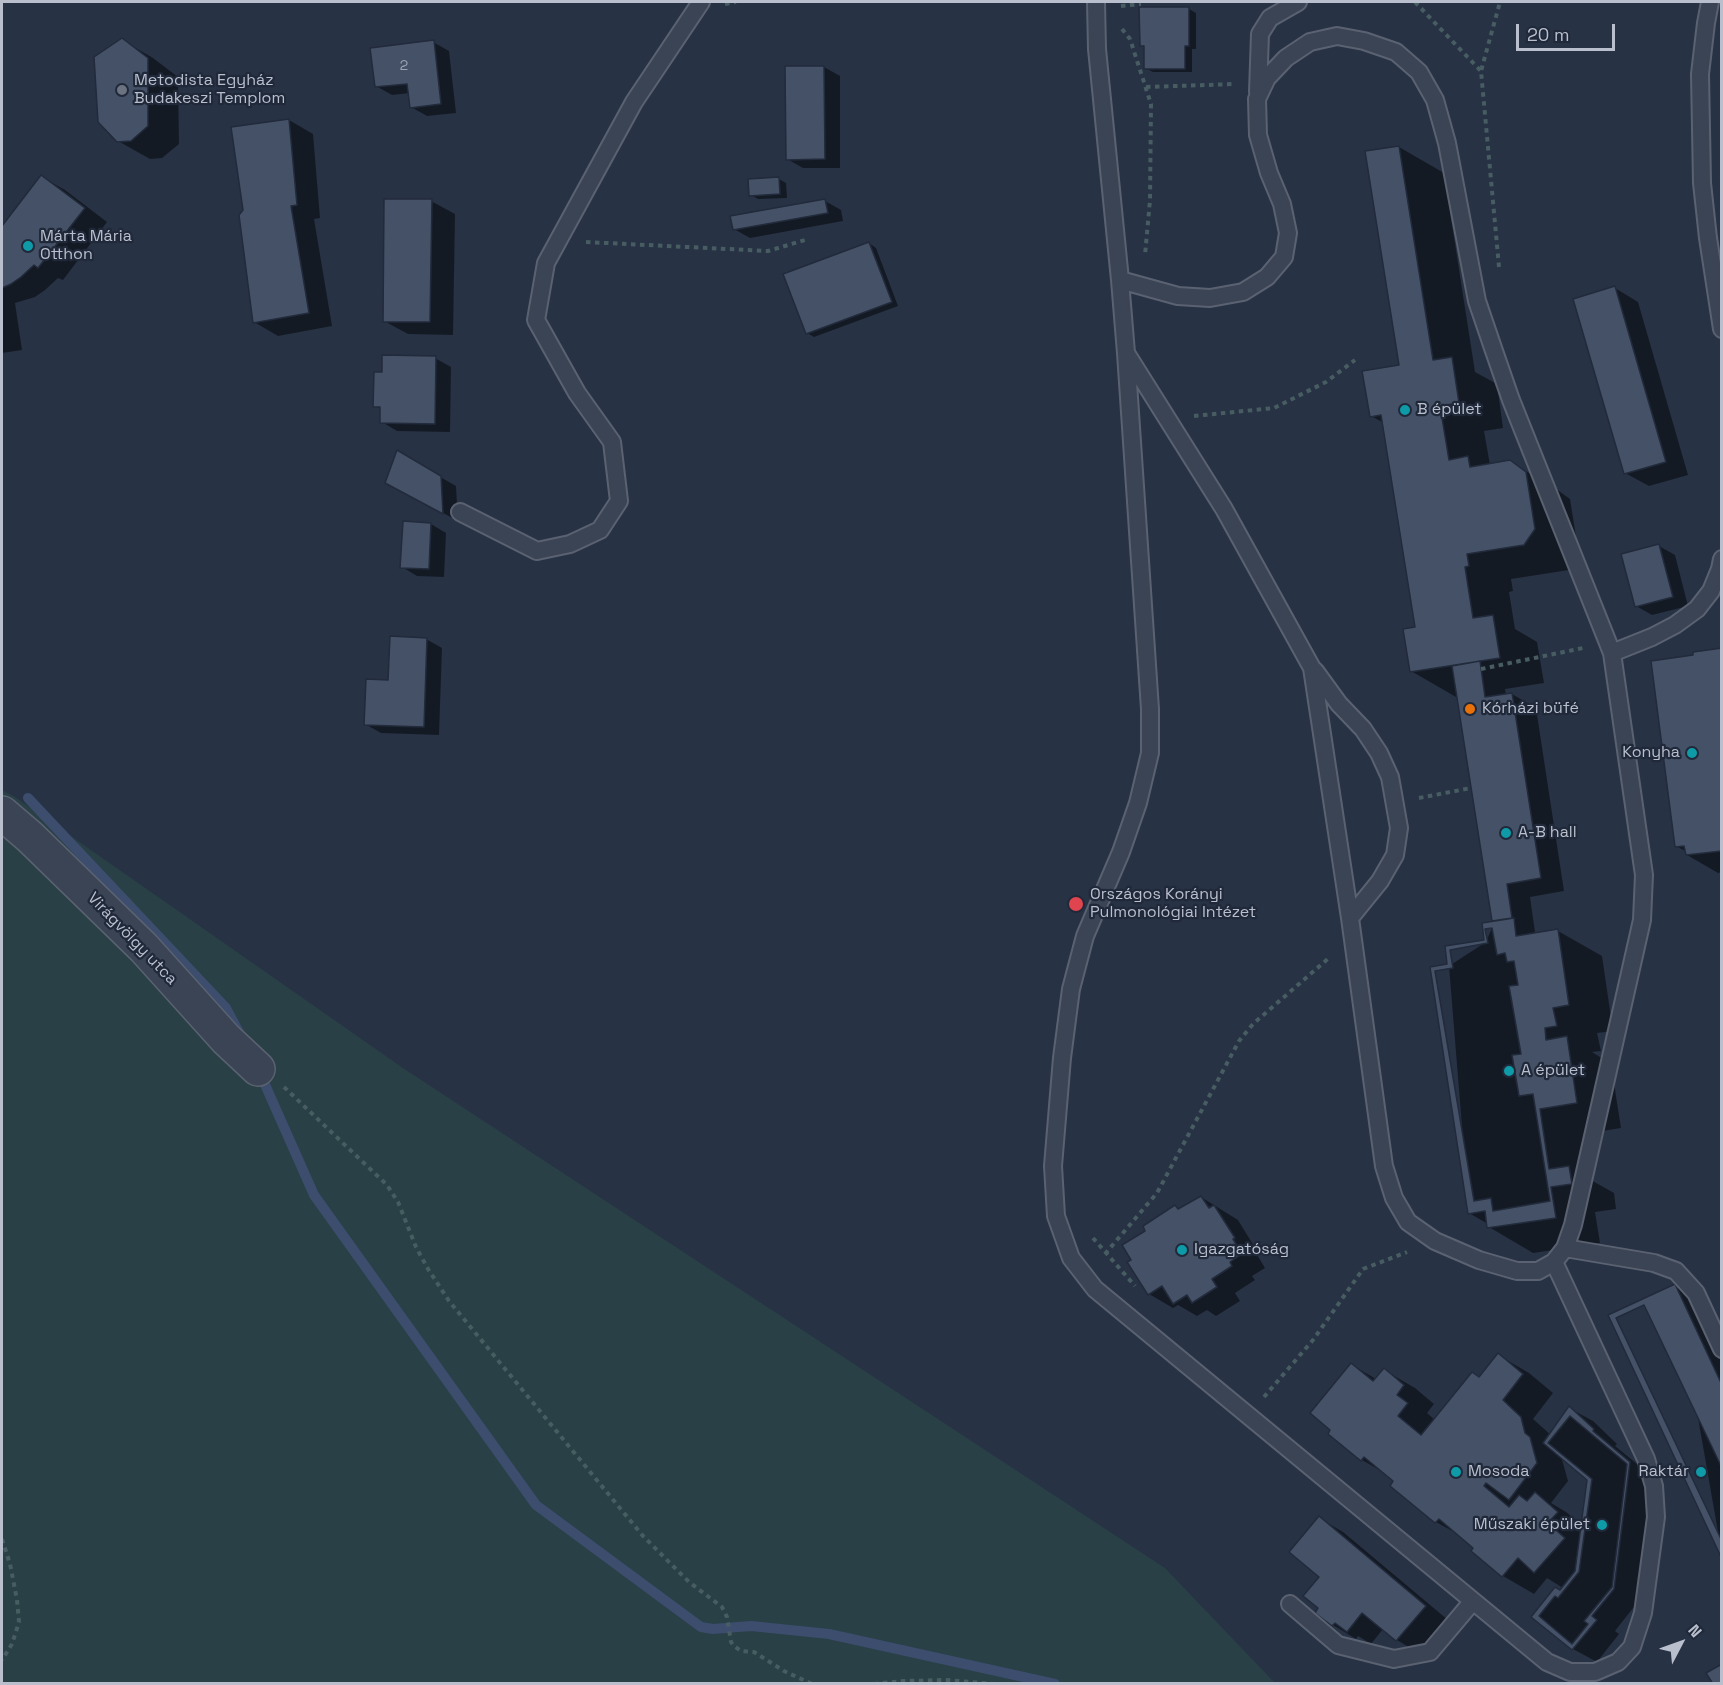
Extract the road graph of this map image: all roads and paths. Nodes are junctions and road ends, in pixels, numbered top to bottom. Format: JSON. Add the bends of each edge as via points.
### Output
{"nodes":[{"id":1,"x":701,"y":2,"type":"edge"},
{"id":2,"x":1096,"y":2,"type":"edge"},
{"id":3,"x":1298,"y":2,"type":"edge"},
{"id":4,"x":1415,"y":2,"type":"edge"},
{"id":5,"x":1500,"y":2,"type":"edge"},
{"id":6,"x":1710,"y":2,"type":"edge"},
{"id":7,"x":1130,"y":39,"type":"dead end"},
{"id":8,"x":1481,"y":71,"type":"junction"},
{"id":9,"x":1146,"y":87,"type":"junction"},
{"id":10,"x":1258,"y":91,"type":"junction"},
{"id":11,"x":805,"y":240,"type":"dead end"},
{"id":12,"x":558,"y":241,"type":"junction"},
{"id":13,"x":1499,"y":271,"type":"dead end"},
{"id":14,"x":1120,"y":280,"type":"junction"},
{"id":15,"x":1143,"y":286,"type":"junction"},
{"id":16,"x":1722,"y":329,"type":"edge"},
{"id":17,"x":1126,"y":353,"type":"junction"},
{"id":18,"x":1355,"y":360,"type":"dead end"},
{"id":19,"x":1167,"y":418,"type":"junction"},
{"id":20,"x":460,"y":512,"type":"dead end"},
{"id":21,"x":1722,"y":559,"type":"edge"},
{"id":22,"x":1610,"y":648,"type":"junction"},
{"id":23,"x":1312,"y":668,"type":"junction"},
{"id":24,"x":1481,"y":669,"type":"dead end"},
{"id":25,"x":1472,"y":788,"type":"dead end"},
{"id":26,"x":1441,"y":794,"type":"dead end"},
{"id":27,"x":2,"y":813,"type":"edge"},
{"id":28,"x":1350,"y":918,"type":"junction"},
{"id":29,"x":1353,"y":937,"type":"junction"},
{"id":30,"x":258,"y":1069,"type":"joint"},
{"id":31,"x":1088,"y":1233,"type":"dead end"},
{"id":32,"x":1435,"y":1241,"type":"junction"},
{"id":33,"x":1565,"y":1248,"type":"junction"},
{"id":34,"x":1105,"y":1254,"type":"junction"},
{"id":35,"x":1554,"y":1263,"type":"junction"},
{"id":36,"x":1136,"y":1287,"type":"dead end"},
{"id":37,"x":1722,"y":1349,"type":"edge"},
{"id":38,"x":1248,"y":1415,"type":"junction"},
{"id":39,"x":2,"y":1539,"type":"edge"},
{"id":40,"x":1473,"y":1600,"type":"junction"},
{"id":41,"x":1290,"y":1604,"type":"dead end"},
{"id":42,"x":2,"y":1660,"type":"edge"},
{"id":43,"x":1602,"y":1678,"type":"edge"},
{"id":44,"x":812,"y":1683,"type":"edge"},
{"id":45,"x":874,"y":1683,"type":"edge"},
{"id":46,"x":995,"y":1683,"type":"edge"}],
"edges":[{"from":1,"to":12,"type":"lane","via":[[634,102]]},
{"from":2,"to":14,"type":"lane","via":[[1097,50]]},
{"from":3,"to":10,"type":"lane","via":[[1270,18],[1260,34]]},
{"from":4,"to":8,"type":"path"},
{"from":5,"to":8,"type":"path"},
{"from":6,"to":16,"type":"lane","via":[[1700,74],[1702,172]]},
{"from":7,"to":9,"type":"path"},
{"from":8,"to":13,"type":"path"},
{"from":9,"to":10,"type":"path"},
{"from":9,"to":15,"type":"path","via":[[1151,104],[1150,200]]},
{"from":10,"to":15,"type":"lane","via":[[1258,135],[1288,233],[1284,257],[1267,277],[1243,292],[1199,298]]},
{"from":10,"to":22,"type":"lane","via":[[1286,58],[1310,42],[1337,36],[1396,52],[1419,72],[1435,100],[1447,143],[1477,301],[1511,400]]},
{"from":11,"to":12,"type":"path","via":[[768,251]]},
{"from":12,"to":20,"type":"lane","via":[[546,263],[536,320],[577,393],[612,442],[619,501],[600,530],[570,544],[537,551]]},
{"from":14,"to":15,"type":"lane"},
{"from":14,"to":17,"type":"lane"},
{"from":17,"to":19,"type":"lane"},
{"from":17,"to":38,"type":"lane","via":[[1150,709],[1149,753],[1138,803],[1085,936],[1071,989],[1053,1166],[1056,1216],[1071,1258],[1095,1289]]},
{"from":18,"to":19,"type":"path","via":[[1326,382],[1274,408]]},
{"from":19,"to":23,"type":"lane","via":[[1224,509]]},
{"from":21,"to":22,"type":"lane","via":[[1711,591],[1697,609],[1652,637]]},
{"from":22,"to":24,"type":"path"},
{"from":22,"to":33,"type":"lane","via":[[1644,875],[1642,920]]},
{"from":23,"to":28,"type":"lane"},
{"from":23,"to":28,"type":"lane","via":[[1379,753],[1390,777],[1399,828],[1395,855]]},
{"from":25,"to":26,"type":"path"},
{"from":27,"to":30,"type":"street","name":"Virágvölgy utca","via":[[144,948]]},
{"from":28,"to":29,"type":"lane"},
{"from":29,"to":32,"type":"lane","via":[[1384,1167],[1394,1198],[1408,1222]]},
{"from":29,"to":34,"type":"path","via":[[1253,1024],[1239,1041],[1157,1193]]},
{"from":30,"to":44,"type":"path","via":[[285,1088],[387,1185],[416,1247],[449,1301],[643,1536],[689,1582],[722,1607],[731,1642],[737,1649],[754,1652],[783,1671]]},
{"from":31,"to":34,"type":"path"},
{"from":32,"to":35,"type":"lane","via":[[1517,1271],[1538,1271]]},
{"from":32,"to":38,"type":"path","via":[[1363,1269],[1313,1340]]},
{"from":33,"to":35,"type":"lane"},
{"from":33,"to":37,"type":"lane","via":[[1654,1263],[1676,1271],[1696,1293]]},
{"from":34,"to":36,"type":"path"},
{"from":35,"to":43,"type":"lane","via":[[1646,1459],[1654,1486],[1656,1517],[1643,1613],[1632,1647]]},
{"from":38,"to":40,"type":"lane"},
{"from":39,"to":42,"type":"path","via":[[19,1622]]},
{"from":40,"to":41,"type":"lane","via":[[1430,1652],[1394,1659],[1338,1645]]},
{"from":40,"to":43,"type":"lane","via":[[1547,1662],[1570,1672]]},
{"from":45,"to":46,"type":"path"}]}
